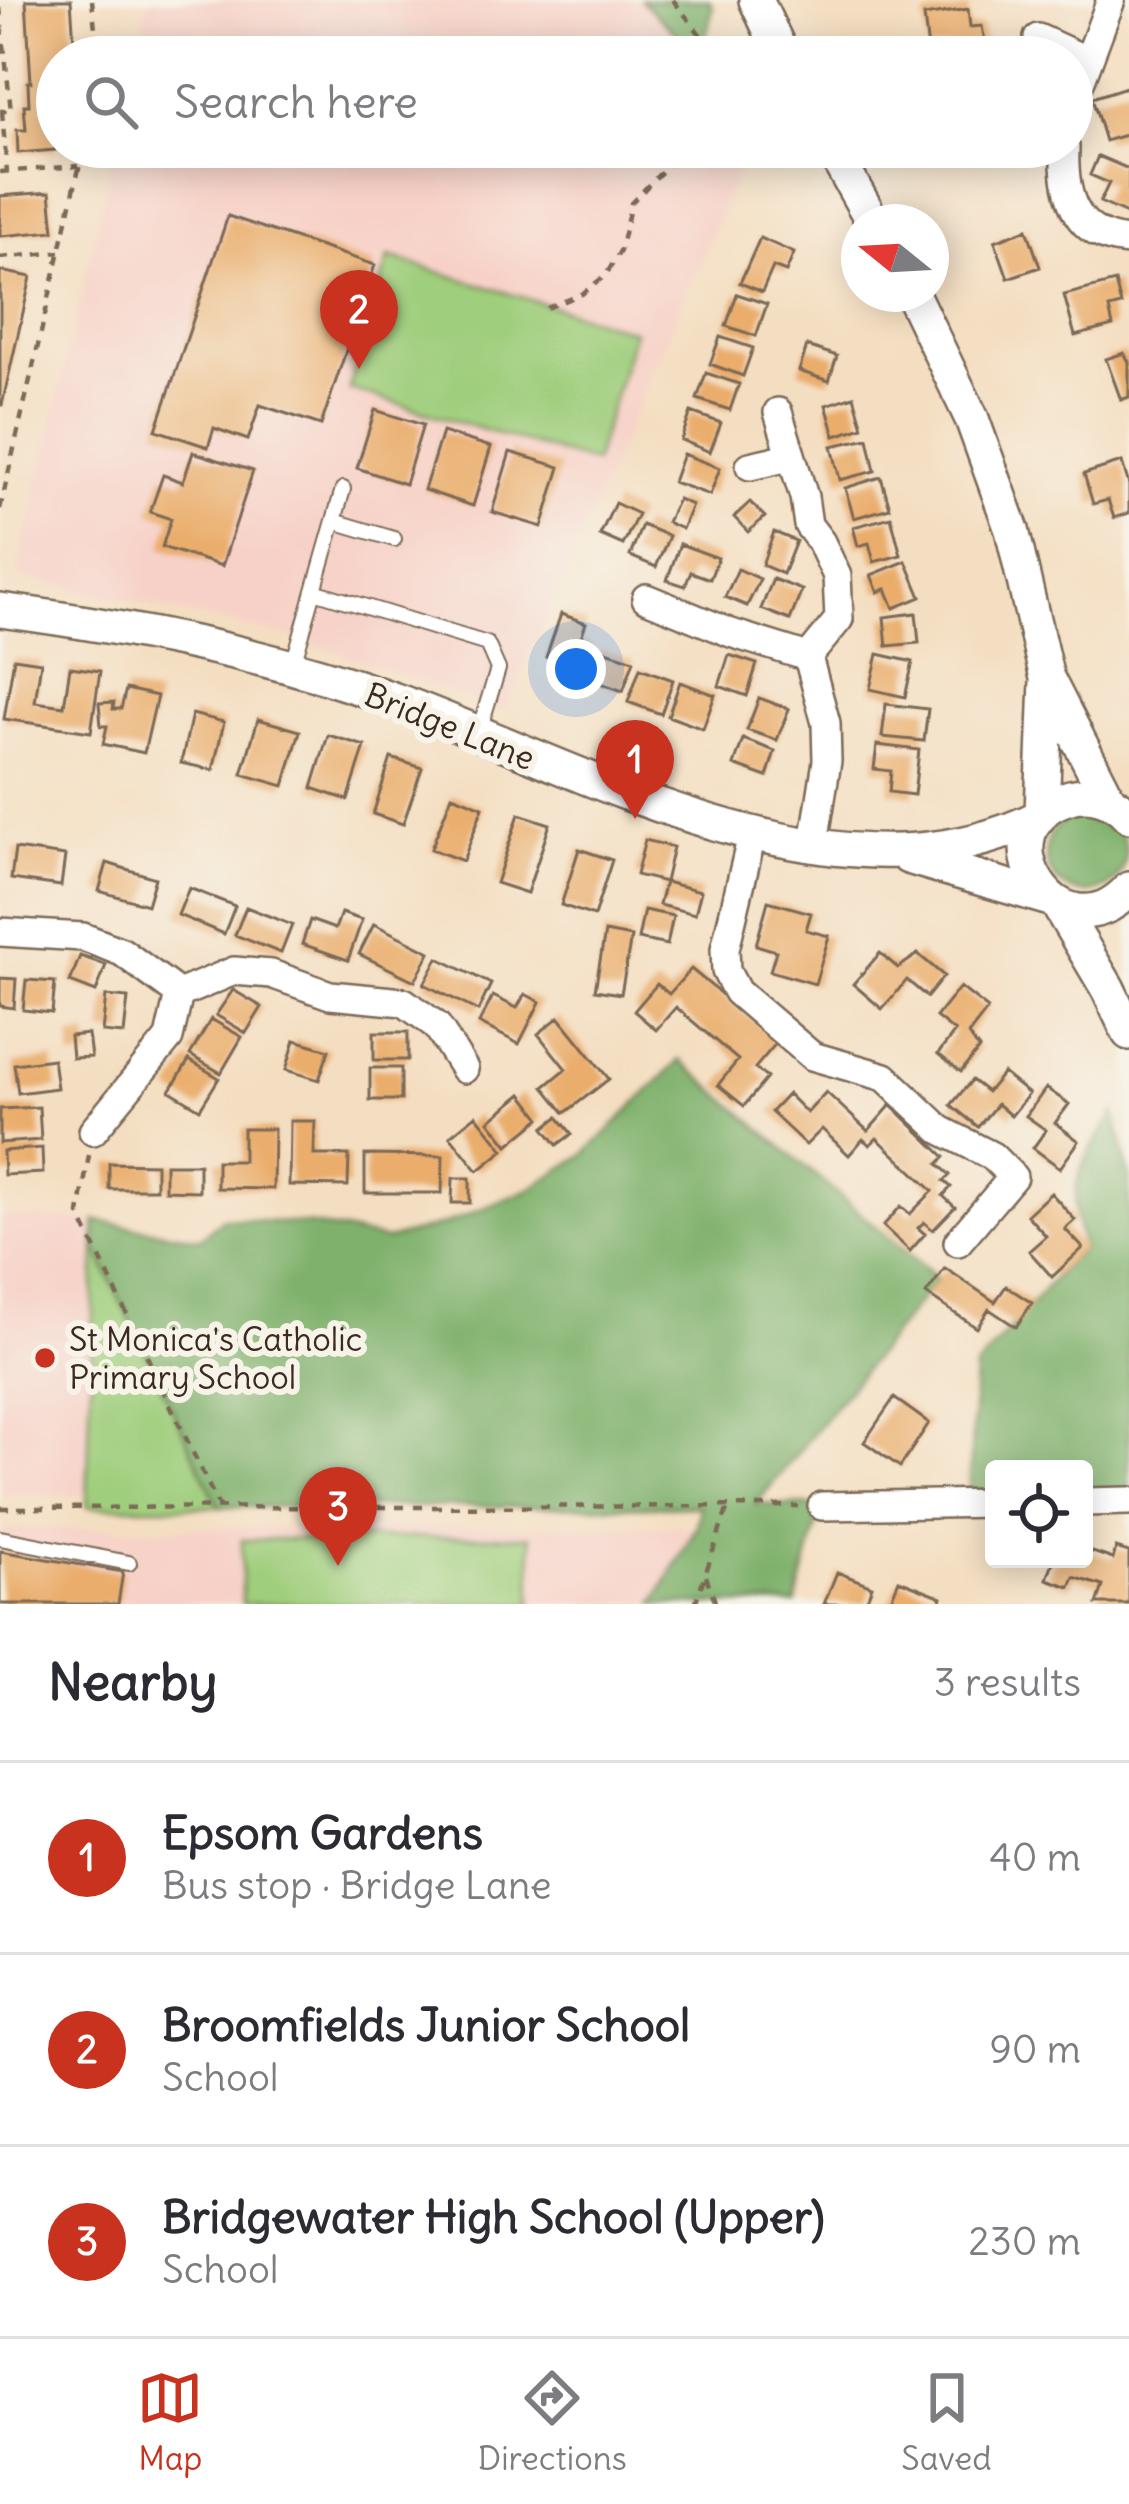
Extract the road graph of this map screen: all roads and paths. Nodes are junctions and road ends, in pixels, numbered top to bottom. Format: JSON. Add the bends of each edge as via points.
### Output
{"nodes":[{"id":1,"x":92,"y":0,"type":"edge"},
{"id":2,"x":674,"y":0,"type":"edge"},
{"id":3,"x":757,"y":0,"type":"edge"},
{"id":4,"x":1112,"y":0,"type":"edge"},
{"id":5,"x":0,"y":8,"type":"edge"},
{"id":6,"x":96,"y":36,"type":"edge"},
{"id":7,"x":702,"y":36,"type":"edge"},
{"id":8,"x":773,"y":36,"type":"edge"},
{"id":9,"x":1093,"y":42,"type":"edge"},
{"id":10,"x":1,"y":111,"type":"edge"},
{"id":11,"x":53,"y":168,"type":"edge"},
{"id":12,"x":78,"y":168,"type":"edge"},
{"id":13,"x":665,"y":168,"type":"edge"},
{"id":14,"x":843,"y":168,"type":"edge"},
{"id":15,"x":1065,"y":168,"type":"edge"},
{"id":16,"x":3,"y":172,"type":"edge"},
{"id":17,"x":863,"y":204,"type":"edge"},
{"id":18,"x":1129,"y":241,"type":"edge"},
{"id":19,"x":61,"y":251,"type":"junction"},
{"id":20,"x":0,"y":258,"type":"edge"},
{"id":21,"x":547,"y":308,"type":"dead end"},
{"id":22,"x":921,"y":312,"type":"edge"},
{"id":23,"x":778,"y":412,"type":"dead end"},
{"id":24,"x":789,"y":457,"type":"junction"},
{"id":25,"x":750,"y":466,"type":"dead end"},
{"id":26,"x":343,"y":489,"type":"dead end"},
{"id":27,"x":1,"y":494,"type":"edge"},
{"id":28,"x":0,"y":509,"type":"edge"},
{"id":29,"x":334,"y":521,"type":"junction"},
{"id":30,"x":394,"y":539,"type":"dead end"},
{"id":31,"x":314,"y":591,"type":"junction"},
{"id":32,"x":646,"y":598,"type":"dead end"},
{"id":33,"x":0,"y":610,"type":"edge"},
{"id":34,"x":808,"y":657,"type":"junction"},
{"id":35,"x":292,"y":668,"type":"junction"},
{"id":36,"x":1047,"y":678,"type":"junction"},
{"id":37,"x":478,"y":734,"type":"junction"},
{"id":38,"x":1120,"y":805,"type":"edge"},
{"id":39,"x":1041,"y":815,"type":"junction"},
{"id":40,"x":753,"y":832,"type":"junction"},
{"id":41,"x":814,"y":843,"type":"junction"},
{"id":42,"x":897,"y":853,"type":"junction"},
{"id":43,"x":1129,"y":889,"type":"edge"},
{"id":44,"x":1053,"y":901,"type":"junction"},
{"id":45,"x":0,"y":932,"type":"edge"},
{"id":46,"x":178,"y":994,"type":"junction"},
{"id":47,"x":1129,"y":1033,"type":"edge"},
{"id":48,"x":464,"y":1069,"type":"dead end"},
{"id":49,"x":93,"y":1131,"type":"joint"},
{"id":50,"x":958,"y":1242,"type":"dead end"},
{"id":51,"x":1129,"y":1501,"type":"edge"},
{"id":52,"x":1093,"y":1502,"type":"edge"},
{"id":53,"x":985,"y":1503,"type":"edge"},
{"id":54,"x":822,"y":1505,"type":"joint"},
{"id":55,"x":729,"y":1506,"type":"junction"},
{"id":56,"x":219,"y":1507,"type":"junction"},
{"id":57,"x":0,"y":1508,"type":"edge"},
{"id":58,"x":0,"y":1538,"type":"edge"},
{"id":59,"x":130,"y":1563,"type":"dead end"},
{"id":60,"x":705,"y":1575,"type":"junction"},
{"id":61,"x":695,"y":1604,"type":"edge"},
{"id":62,"x":716,"y":1604,"type":"edge"}],
"edges":[{"from":1,"to":6,"type":"path"},
{"from":2,"to":7,"type":"path"},
{"from":3,"to":8,"type":"street"},
{"from":4,"to":9,"type":"street"},
{"from":5,"to":10,"type":"path","via":[[11,110]]},
{"from":10,"to":16,"type":"path"},
{"from":11,"to":16,"type":"path"},
{"from":12,"to":19,"type":"path"},
{"from":13,"to":21,"type":"path","via":[[631,203],[606,275]]},
{"from":14,"to":17,"type":"street"},
{"from":15,"to":18,"type":"street","via":[[1074,213],[1092,231]]},
{"from":19,"to":20,"type":"path"},
{"from":19,"to":27,"type":"path"},
{"from":22,"to":36,"type":"street","via":[[972,419],[1012,530]]},
{"from":23,"to":24,"type":"street"},
{"from":24,"to":25,"type":"street"},
{"from":24,"to":34,"type":"street","via":[[808,525],[837,576],[839,619]]},
{"from":26,"to":29,"type":"lane"},
{"from":27,"to":28,"type":"path"},
{"from":29,"to":30,"type":"lane"},
{"from":29,"to":31,"type":"lane"},
{"from":31,"to":35,"type":"lane"},
{"from":31,"to":37,"type":"lane","via":[[487,644],[498,669]]},
{"from":32,"to":34,"type":"street"},
{"from":33,"to":35,"type":"street","name":"Bridge Lane","via":[[191,641]]},
{"from":34,"to":41,"type":"street","via":[[826,723]]},
{"from":35,"to":37,"type":"street","name":"Bridge Lane"},
{"from":36,"to":38,"type":"street"},
{"from":36,"to":39,"type":"street"},
{"from":37,"to":40,"type":"street","name":"Bridge Lane","via":[[607,787]]},
{"from":38,"to":39,"type":"street","name":"Bridge Lane","via":[[1079,795]]},
{"from":39,"to":42,"type":"street","name":"Bridge Lane","via":[[985,838]]},
{"from":39,"to":44,"type":"street","via":[[1027,860]]},
{"from":40,"to":41,"type":"street","name":"Bridge Lane"},
{"from":40,"to":50,"type":"street","via":[[725,949],[730,982],[812,1056],[885,1077],[940,1130],[992,1156],[1013,1177]]},
{"from":41,"to":42,"type":"street","name":"Bridge Lane"},
{"from":42,"to":44,"type":"street","name":"Bridge Lane"},
{"from":43,"to":44,"type":"street","name":"Bridge Lane","via":[[1105,907]]},
{"from":44,"to":47,"type":"street"},
{"from":45,"to":46,"type":"street","via":[[83,937],[122,952]]},
{"from":46,"to":48,"type":"street","via":[[234,971],[271,974],[330,995],[404,1002],[437,1026]]},
{"from":46,"to":49,"type":"street","via":[[169,1038]]},
{"from":49,"to":56,"type":"path","via":[[79,1214]]},
{"from":51,"to":52,"type":"street"},
{"from":53,"to":54,"type":"street"},
{"from":54,"to":55,"type":"path"},
{"from":55,"to":56,"type":"path"},
{"from":55,"to":60,"type":"path"},
{"from":56,"to":57,"type":"path"},
{"from":58,"to":59,"type":"lane"},
{"from":60,"to":61,"type":"path"},
{"from":60,"to":62,"type":"path"}]}
